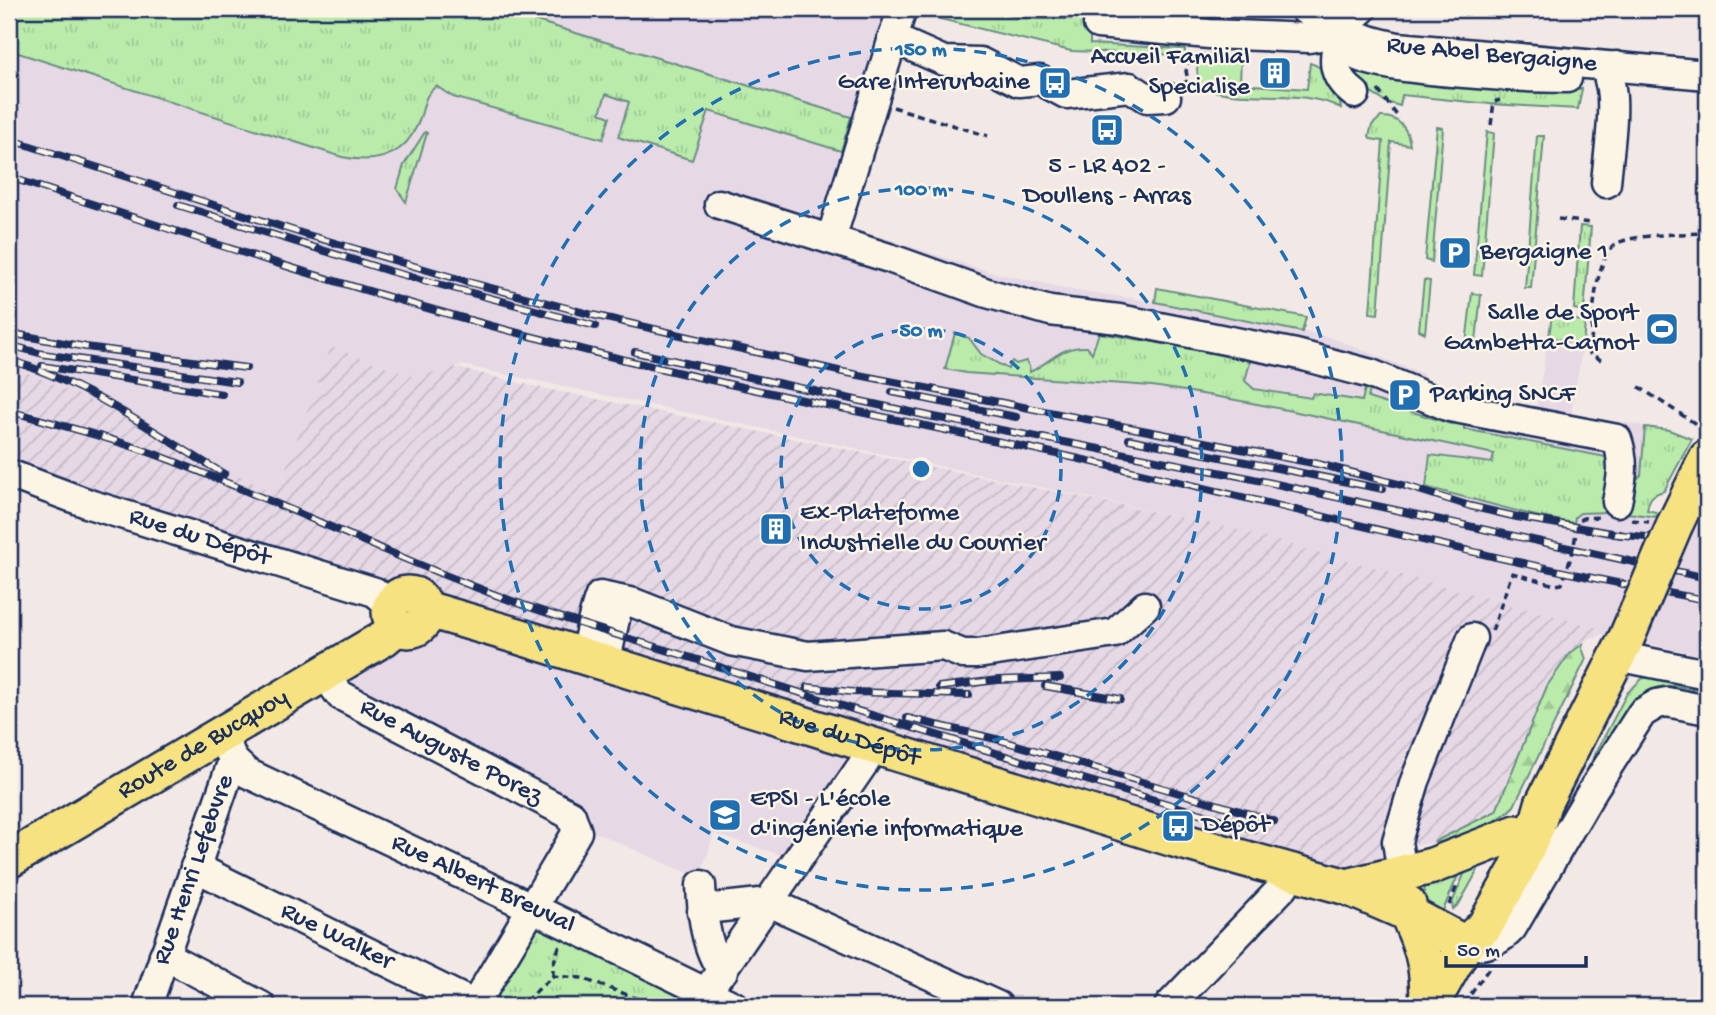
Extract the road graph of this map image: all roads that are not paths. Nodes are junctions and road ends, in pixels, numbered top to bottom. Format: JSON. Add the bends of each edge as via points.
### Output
{"nodes":[{"id":1,"x":902,"y":9,"type":"edge"},
{"id":2,"x":1304,"y":9,"type":"edge"},
{"id":3,"x":1362,"y":9,"type":"edge"},
{"id":4,"x":1098,"y":24,"type":"dead end"},
{"id":5,"x":1341,"y":27,"type":"junction"},
{"id":6,"x":892,"y":38,"type":"junction"},
{"id":7,"x":1612,"y":73,"type":"junction"},
{"id":8,"x":1707,"y":75,"type":"edge"},
{"id":9,"x":1354,"y":94,"type":"dead end"},
{"id":10,"x":1166,"y":97,"type":"road end"},
{"id":11,"x":1606,"y":183,"type":"dead end"},
{"id":12,"x":719,"y":204,"type":"dead end"},
{"id":13,"x":831,"y":239,"type":"junction"},
{"id":14,"x":1703,"y":463,"type":"edge"},
{"id":15,"x":12,"y":480,"type":"edge"},
{"id":16,"x":1613,"y":509,"type":"road end"},
{"id":17,"x":1145,"y":606,"type":"dead end"},
{"id":18,"x":405,"y":615,"type":"junction"},
{"id":19,"x":1472,"y":638,"type":"road end"},
{"id":20,"x":1621,"y":647,"type":"junction"},
{"id":21,"x":594,"y":661,"type":"junction"},
{"id":22,"x":324,"y":673,"type":"junction"},
{"id":23,"x":1707,"y":674,"type":"edge"},
{"id":24,"x":1707,"y":710,"type":"edge"},
{"id":25,"x":873,"y":745,"type":"junction"},
{"id":26,"x":227,"y":748,"type":"junction"},
{"id":27,"x":1543,"y":804,"type":"junction"},
{"id":28,"x":1516,"y":833,"type":"junction"},
{"id":29,"x":9,"y":860,"type":"edge"},
{"id":30,"x":195,"y":867,"type":"junction"},
{"id":31,"x":1417,"y":870,"type":"junction"},
{"id":32,"x":1289,"y":871,"type":"junction"},
{"id":33,"x":1347,"y":887,"type":"junction"},
{"id":34,"x":769,"y":902,"type":"junction"},
{"id":35,"x":1407,"y":913,"type":"junction"},
{"id":36,"x":544,"y":914,"type":"junction"},
{"id":37,"x":1452,"y":938,"type":"junction"},
{"id":38,"x":164,"y":955,"type":"junction"},
{"id":39,"x":709,"y":990,"type":"edge"},
{"id":40,"x":147,"y":1006,"type":"edge"},
{"id":41,"x":261,"y":1006,"type":"edge"},
{"id":42,"x":475,"y":1006,"type":"edge"},
{"id":43,"x":734,"y":1006,"type":"edge"},
{"id":44,"x":998,"y":1006,"type":"edge"},
{"id":45,"x":1169,"y":1006,"type":"edge"},
{"id":46,"x":1428,"y":1006,"type":"edge"}],
"edges":[{"from":1,"to":6,"type":"street"},
{"from":2,"to":5,"type":"street","name":"Rue Abel Bergaigne"},
{"from":3,"to":5,"type":"street"},
{"from":4,"to":5,"type":"street","via":[[1309,38]]},
{"from":5,"to":7,"type":"street","name":"Rue Abel Bergaigne","via":[[1398,47]]},
{"from":5,"to":9,"type":"street","via":[[1335,68]]},
{"from":6,"to":10,"type":"street","via":[[944,61],[980,62],[1019,82],[1040,80],[1066,94],[1130,87],[1147,98]]},
{"from":6,"to":13,"type":"street"},
{"from":7,"to":8,"type":"street","name":"Rue Abel Bergaigne"},
{"from":7,"to":11,"type":"street"},
{"from":12,"to":13,"type":"street"},
{"from":13,"to":16,"type":"street","via":[[1050,311],[1119,319],[1296,354],[1371,374],[1450,407],[1617,439],[1623,456]]},
{"from":14,"to":20,"type":"main road","bridge":true},
{"from":15,"to":18,"type":"street","name":"Rue du Dépôt","via":[[375,592]]},
{"from":17,"to":21,"type":"street","via":[[1115,633],[977,654],[943,646],[808,656],[732,641],[634,603],[609,598]]},
{"from":18,"to":21,"type":"main road","name":"Rue du Dépôt","via":[[445,615]]},
{"from":18,"to":22,"type":"main road","name":"Route de Bucquoy","via":[[384,638]]},
{"from":19,"to":31,"type":"street","via":[[1415,781],[1397,841]]},
{"from":20,"to":23,"type":"street"},
{"from":20,"to":27,"type":"main road"},
{"from":21,"to":25,"type":"main road","name":"Rue du Dépôt"},
{"from":22,"to":26,"type":"main road","name":"Route de Bucquoy"},
{"from":22,"to":36,"type":"street","name":"Rue Auguste Porez","via":[[340,695],[571,815],[577,832]]},
{"from":24,"to":37,"type":"street","via":[[1667,702],[1642,713],[1512,928],[1480,947]]},
{"from":25,"to":32,"type":"main road","name":"Rue du Dépôt"},
{"from":25,"to":34,"type":"street"},
{"from":26,"to":29,"type":"main road","name":"Route de Bucquoy"},
{"from":26,"to":30,"type":"street","name":"Rue Henri Lefebvre"},
{"from":26,"to":36,"type":"street","name":"Rue Albert Breuval","via":[[247,773]]},
{"from":27,"to":28,"type":"main road"},
{"from":27,"to":37,"type":"main road","via":[[1516,871],[1485,926]]},
{"from":28,"to":31,"type":"main road"},
{"from":28,"to":37,"type":"main road"},
{"from":30,"to":38,"type":"street","name":"Rue Henri Lefebvre"},
{"from":30,"to":42,"type":"street","name":"Rue Walker"},
{"from":31,"to":33,"type":"main road"},
{"from":31,"to":35,"type":"main road"},
{"from":32,"to":33,"type":"main road","name":"Rue du Dépôt"},
{"from":32,"to":45,"type":"street","via":[[1284,886]]},
{"from":33,"to":35,"type":"main road","name":"Rue du Dépôt"},
{"from":34,"to":39,"type":"street"},
{"from":34,"to":39,"type":"street","via":[[714,908],[701,899],[715,962]]},
{"from":34,"to":44,"type":"street"},
{"from":35,"to":37,"type":"main road","name":"Rue du Dépôt"},
{"from":35,"to":46,"type":"main road","via":[[1420,942],[1429,982]]},
{"from":36,"to":39,"type":"street","name":"Rue Albert Breuval"},
{"from":36,"to":42,"type":"street"},
{"from":37,"to":46,"type":"main road"},
{"from":38,"to":40,"type":"street","name":"Rue Henri Lefebvre"},
{"from":38,"to":41,"type":"street"},
{"from":39,"to":43,"type":"street","name":"Rue Albert Breuval"}]}
